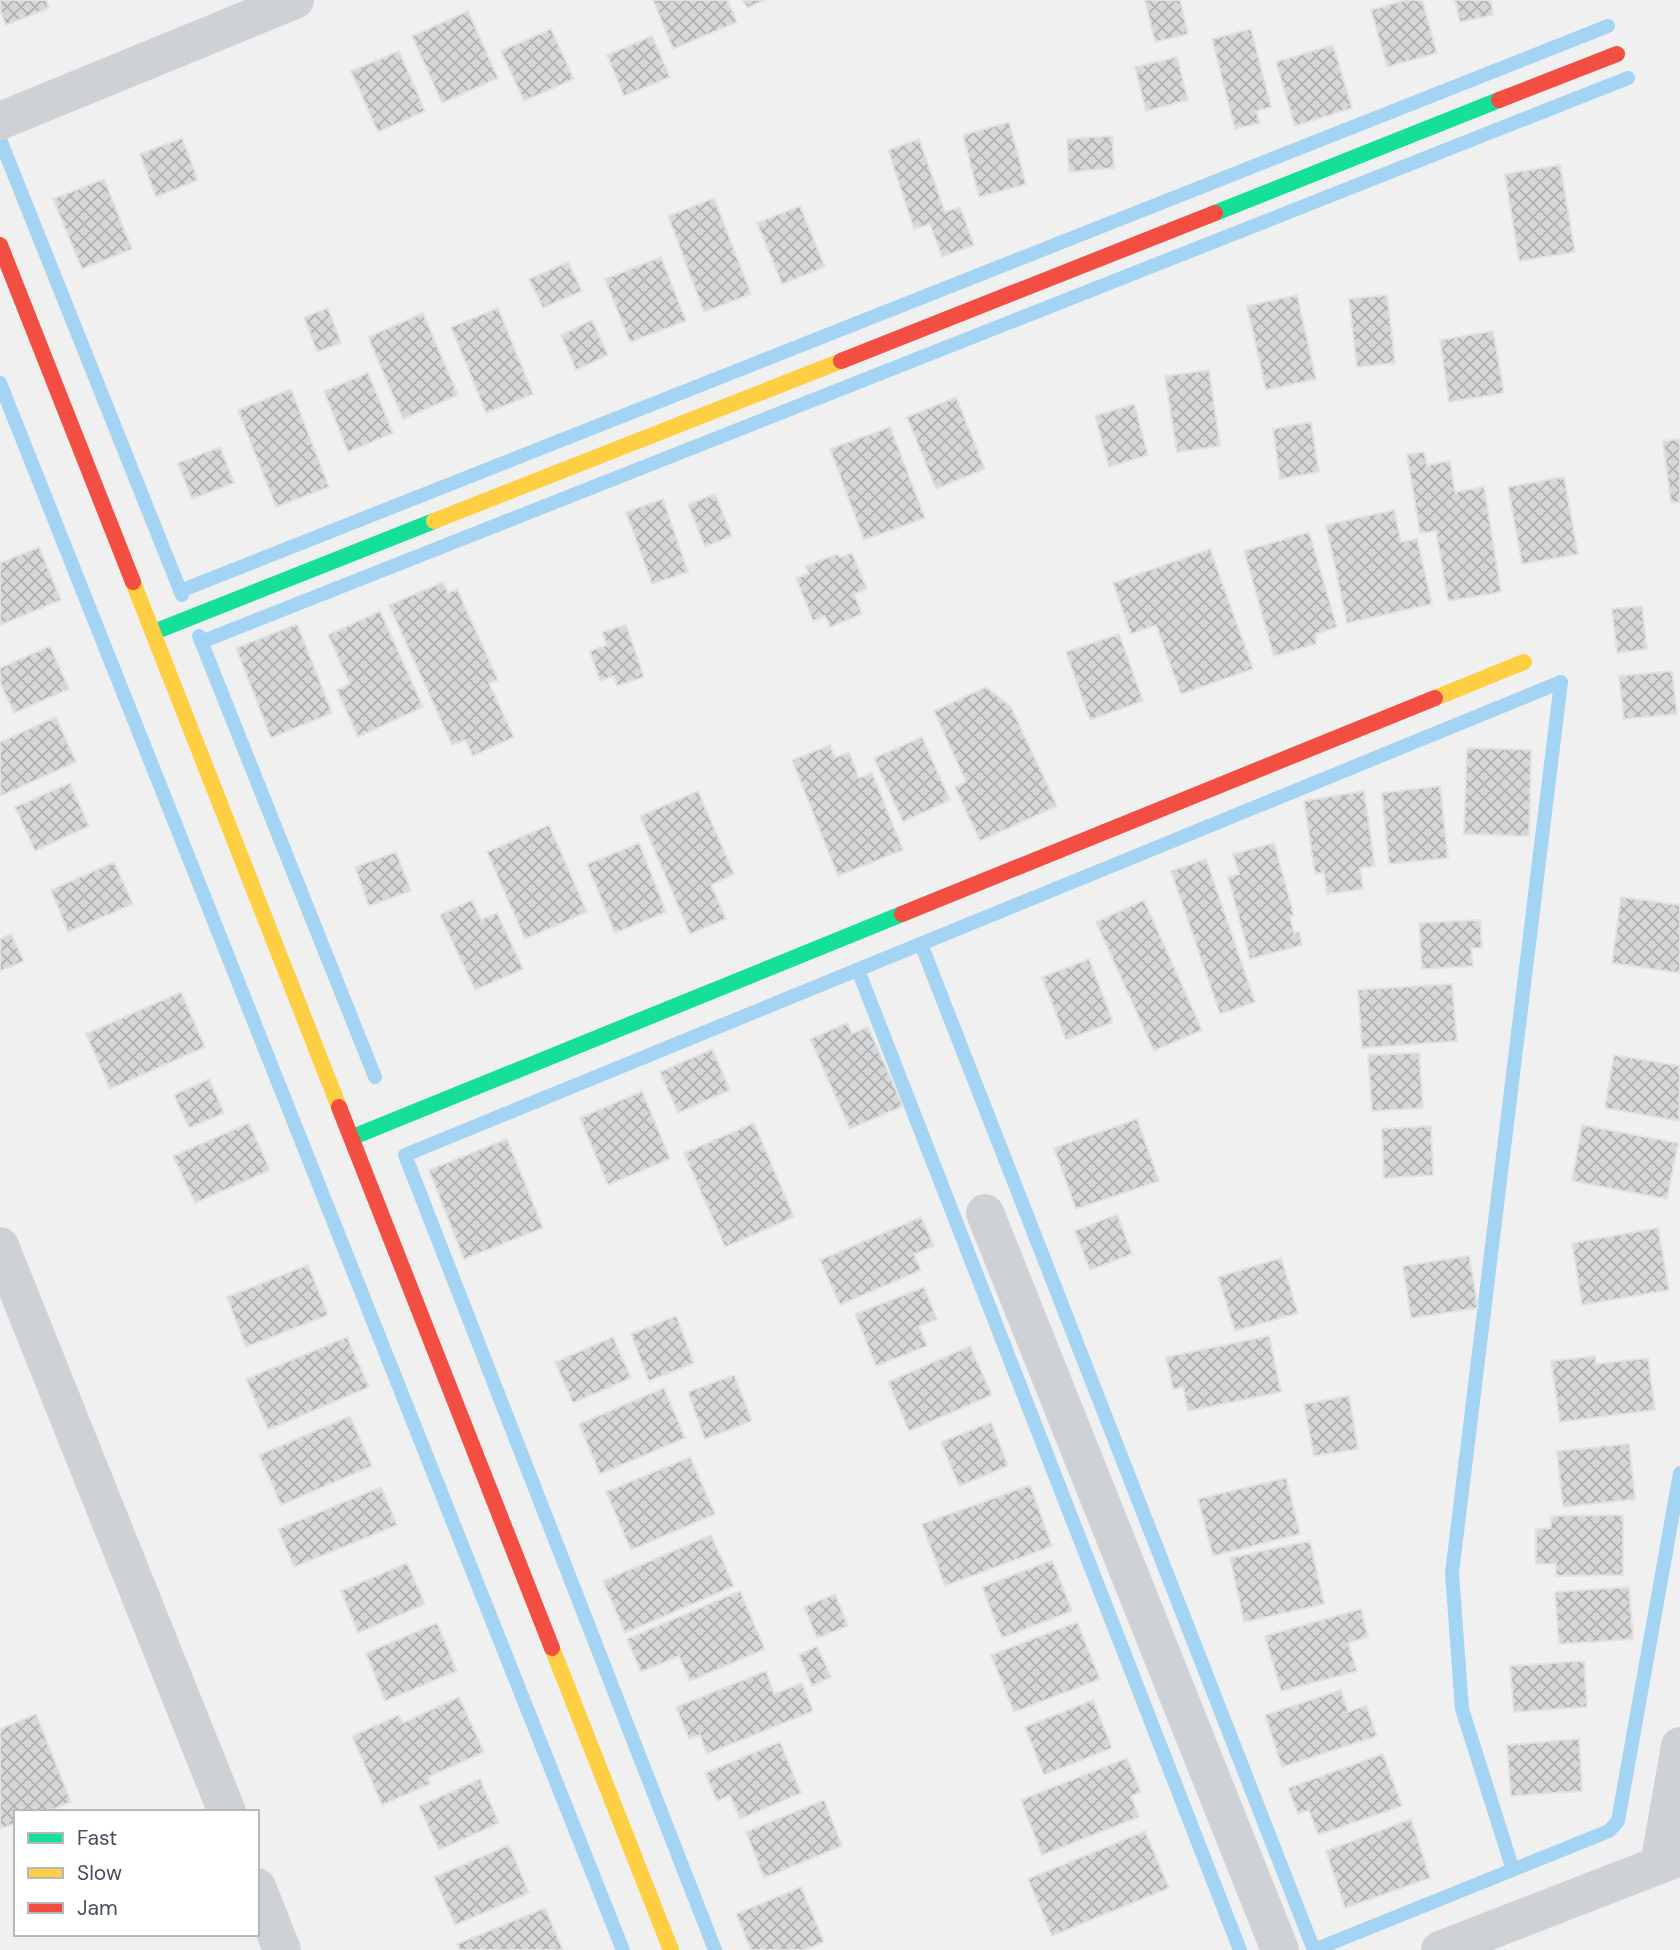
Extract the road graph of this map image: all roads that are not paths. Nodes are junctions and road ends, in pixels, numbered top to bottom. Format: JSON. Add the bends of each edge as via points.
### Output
{"nodes":[{"id":1,"x":295,"y":0,"type":"edge"},
{"id":2,"x":1616,"y":54,"type":"dead end"},
{"id":3,"x":0,"y":121,"type":"edge"},
{"id":4,"x":0,"y":245,"type":"edge"},
{"id":5,"x":154,"y":632,"type":"junction"},
{"id":6,"x":1524,"y":662,"type":"dead end"},
{"id":7,"x":353,"y":1137,"type":"junction"},
{"id":8,"x":985,"y":1213,"type":"dead end"},
{"id":9,"x":0,"y":1246,"type":"edge"},
{"id":10,"x":1680,"y":1746,"type":"edge"},
{"id":11,"x":226,"y":1810,"type":"edge"},
{"id":12,"x":1669,"y":1861,"type":"edge"},
{"id":13,"x":259,"y":1893,"type":"edge"},
{"id":14,"x":282,"y":1950,"type":"edge"},
{"id":15,"x":671,"y":1950,"type":"edge"},
{"id":16,"x":1280,"y":1950,"type":"edge"},
{"id":17,"x":1440,"y":1950,"type":"edge"}],
"edges":[{"from":1,"to":3,"type":"street"},
{"from":2,"to":5,"type":"street"},
{"from":4,"to":5,"type":"street"},
{"from":5,"to":7,"type":"street"},
{"from":6,"to":7,"type":"street"},
{"from":7,"to":15,"type":"street"},
{"from":8,"to":16,"type":"street"},
{"from":9,"to":11,"type":"street"},
{"from":10,"to":12,"type":"street"},
{"from":12,"to":17,"type":"street"},
{"from":13,"to":14,"type":"street"}]}
